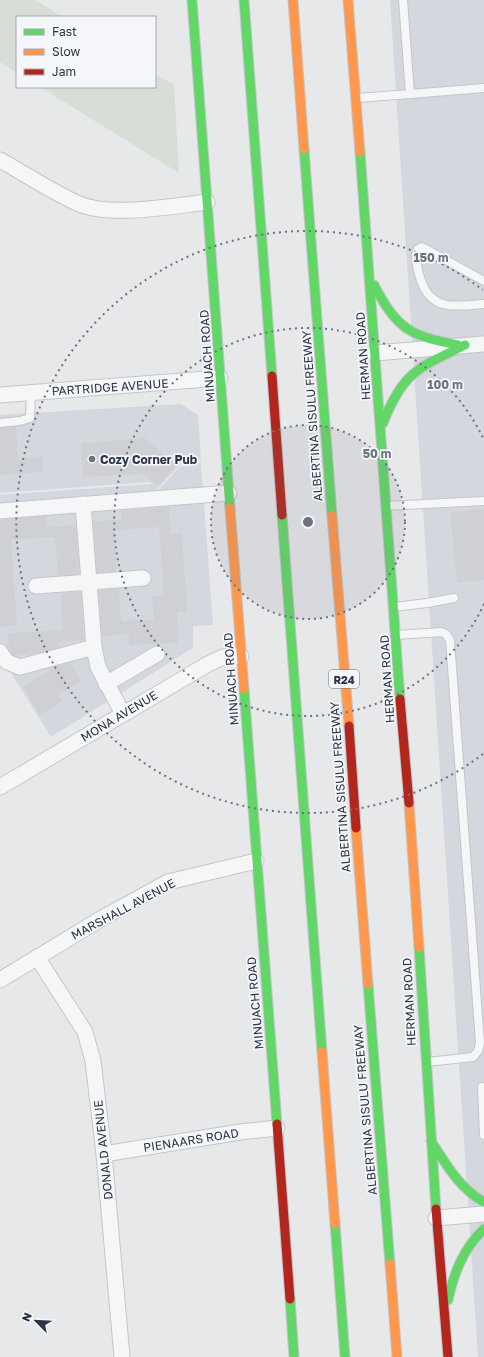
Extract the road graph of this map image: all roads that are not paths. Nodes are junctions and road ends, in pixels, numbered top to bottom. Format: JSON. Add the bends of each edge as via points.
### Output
{"nodes":[{"id":1,"x":192,"y":0,"type":"edge"},
{"id":2,"x":244,"y":0,"type":"edge"},
{"id":3,"x":293,"y":0,"type":"edge"},
{"id":4,"x":348,"y":0,"type":"edge"},
{"id":5,"x":403,"y":0,"type":"edge"},
{"id":6,"x":484,"y":88,"type":"edge"},
{"id":7,"x":410,"y":94,"type":"junction"},
{"id":8,"x":356,"y":98,"type":"junction"},
{"id":9,"x":0,"y":160,"type":"edge"},
{"id":10,"x":207,"y":202,"type":"junction"},
{"id":11,"x":369,"y":275,"type":"junction"},
{"id":12,"x":484,"y":281,"type":"edge"},
{"id":13,"x":484,"y":304,"type":"edge"},
{"id":14,"x":484,"y":344,"type":"edge"},
{"id":15,"x":462,"y":345,"type":"junction"},
{"id":16,"x":375,"y":353,"type":"junction"},
{"id":17,"x":220,"y":378,"type":"junction"},
{"id":18,"x":31,"y":392,"type":"junction"},
{"id":19,"x":0,"y":395,"type":"edge"},
{"id":20,"x":0,"y":423,"type":"edge"},
{"id":21,"x":381,"y":431,"type":"junction"},
{"id":22,"x":229,"y":493,"type":"junction"},
{"id":23,"x":484,"y":501,"type":"edge"},
{"id":24,"x":83,"y":504,"type":"junction"},
{"id":25,"x":384,"y":506,"type":"junction"},
{"id":26,"x":0,"y":511,"type":"edge"},
{"id":27,"x":143,"y":578,"type":"dead end"},
{"id":28,"x":89,"y":581,"type":"junction"},
{"id":29,"x":36,"y":586,"type":"dead end"},
{"id":30,"x":454,"y":598,"type":"dead end"},
{"id":31,"x":393,"y":607,"type":"junction"},
{"id":32,"x":396,"y":635,"type":"junction"},
{"id":33,"x":94,"y":647,"type":"junction"},
{"id":34,"x":0,"y":652,"type":"edge"},
{"id":35,"x":157,"y":654,"type":"dead end"},
{"id":36,"x":241,"y":656,"type":"junction"},
{"id":37,"x":106,"y":684,"type":"junction"},
{"id":38,"x":123,"y":714,"type":"junction"},
{"id":39,"x":1,"y":784,"type":"edge"},
{"id":40,"x":256,"y":861,"type":"junction"},
{"id":41,"x":38,"y":957,"type":"junction"},
{"id":42,"x":0,"y":980,"type":"edge"},
{"id":43,"x":424,"y":1062,"type":"junction"},
{"id":44,"x":482,"y":1087,"type":"dead end"},
{"id":45,"x":277,"y":1128,"type":"junction"},
{"id":46,"x":484,"y":1135,"type":"edge"},
{"id":47,"x":430,"y":1139,"type":"junction"},
{"id":48,"x":104,"y":1154,"type":"junction"},
{"id":49,"x":484,"y":1202,"type":"edge"},
{"id":50,"x":484,"y":1214,"type":"edge"},
{"id":51,"x":436,"y":1218,"type":"junction"},
{"id":52,"x":484,"y":1229,"type":"edge"},
{"id":53,"x":444,"y":1317,"type":"junction"},
{"id":54,"x":122,"y":1357,"type":"edge"},
{"id":55,"x":294,"y":1357,"type":"edge"},
{"id":56,"x":345,"y":1357,"type":"edge"},
{"id":57,"x":397,"y":1357,"type":"edge"},
{"id":58,"x":448,"y":1357,"type":"edge"}],
"edges":[{"from":1,"to":10,"type":"main road","name":"MINUACH ROAD"},
{"from":2,"to":56,"type":"main road"},
{"from":3,"to":57,"type":"main road","name":"ALBERTINA SISULU FREEWAY","number":"R24"},
{"from":4,"to":8,"type":"main road","name":"HERMAN ROAD"},
{"from":5,"to":7,"type":"lane"},
{"from":6,"to":7,"type":"lane"},
{"from":7,"to":8,"type":"lane"},
{"from":8,"to":11,"type":"main road","name":"HERMAN ROAD"},
{"from":9,"to":10,"type":"street","via":[[77,204],[97,209],[160,208]]},
{"from":10,"to":17,"type":"main road","name":"MINUACH ROAD"},
{"from":11,"to":15,"type":"main road","via":[[385,308],[400,325],[423,337]]},
{"from":11,"to":16,"type":"main road","name":"HERMAN ROAD"},
{"from":12,"to":13,"type":"lane","via":[[422,247],[418,249],[416,255],[420,280],[431,297],[450,306]]},
{"from":14,"to":15,"type":"street"},
{"from":15,"to":16,"type":"street"},
{"from":15,"to":21,"type":"main road","via":[[424,365],[406,378],[394,395]]},
{"from":16,"to":21,"type":"main road","name":"HERMAN ROAD"},
{"from":17,"to":18,"type":"street","name":"PARTRIDGE AVENUE"},
{"from":17,"to":22,"type":"main road","name":"MINUACH ROAD"},
{"from":18,"to":19,"type":"street","name":"PARTRIDGE AVENUE"},
{"from":18,"to":20,"type":"lane","via":[[30,418]]},
{"from":21,"to":25,"type":"main road","name":"HERMAN ROAD"},
{"from":22,"to":24,"type":"street"},
{"from":22,"to":36,"type":"main road","name":"MINUACH ROAD"},
{"from":23,"to":25,"type":"lane"},
{"from":24,"to":26,"type":"street"},
{"from":24,"to":28,"type":"street"},
{"from":25,"to":31,"type":"main road","name":"HERMAN ROAD"},
{"from":27,"to":28,"type":"street"},
{"from":28,"to":29,"type":"street"},
{"from":28,"to":33,"type":"street"},
{"from":30,"to":31,"type":"lane"},
{"from":31,"to":32,"type":"main road","name":"HERMAN ROAD"},
{"from":32,"to":43,"type":"main road","name":"HERMAN ROAD","via":[[415,880]]},
{"from":32,"to":43,"type":"lane","via":[[425,632],[446,634],[450,646],[480,1043],[474,1057]]},
{"from":33,"to":34,"type":"street","via":[[20,667],[7,662]]},
{"from":33,"to":37,"type":"street","via":[[98,667]]},
{"from":35,"to":37,"type":"street"},
{"from":36,"to":38,"type":"street","name":"MONA AVENUE","via":[[231,655],[216,660]]},
{"from":36,"to":40,"type":"main road","name":"MINUACH ROAD"},
{"from":37,"to":38,"type":"street"},
{"from":38,"to":39,"type":"street","name":"MONA AVENUE"},
{"from":40,"to":41,"type":"street","name":"MARSHALL AVENUE","via":[[168,882]]},
{"from":40,"to":45,"type":"main road","name":"MINUACH ROAD"},
{"from":41,"to":42,"type":"street","name":"MARSHALL AVENUE"},
{"from":41,"to":48,"type":"street","name":"DONALD AVENUE","via":[[85,1032],[92,1061]]},
{"from":43,"to":47,"type":"main road","name":"HERMAN ROAD"},
{"from":44,"to":46,"type":"lane"},
{"from":45,"to":48,"type":"street","name":"PIENAARS ROAD"},
{"from":45,"to":55,"type":"main road","name":"MINUACH ROAD"},
{"from":47,"to":49,"type":"main road","via":[[456,1177]]},
{"from":47,"to":51,"type":"main road","name":"HERMAN ROAD"},
{"from":48,"to":54,"type":"street","name":"DONALD AVENUE"},
{"from":50,"to":51,"type":"street"},
{"from":51,"to":53,"type":"main road","name":"HERMAN ROAD"},
{"from":52,"to":53,"type":"main road","via":[[460,1259]]},
{"from":53,"to":58,"type":"main road","name":"HERMAN ROAD"}]}
